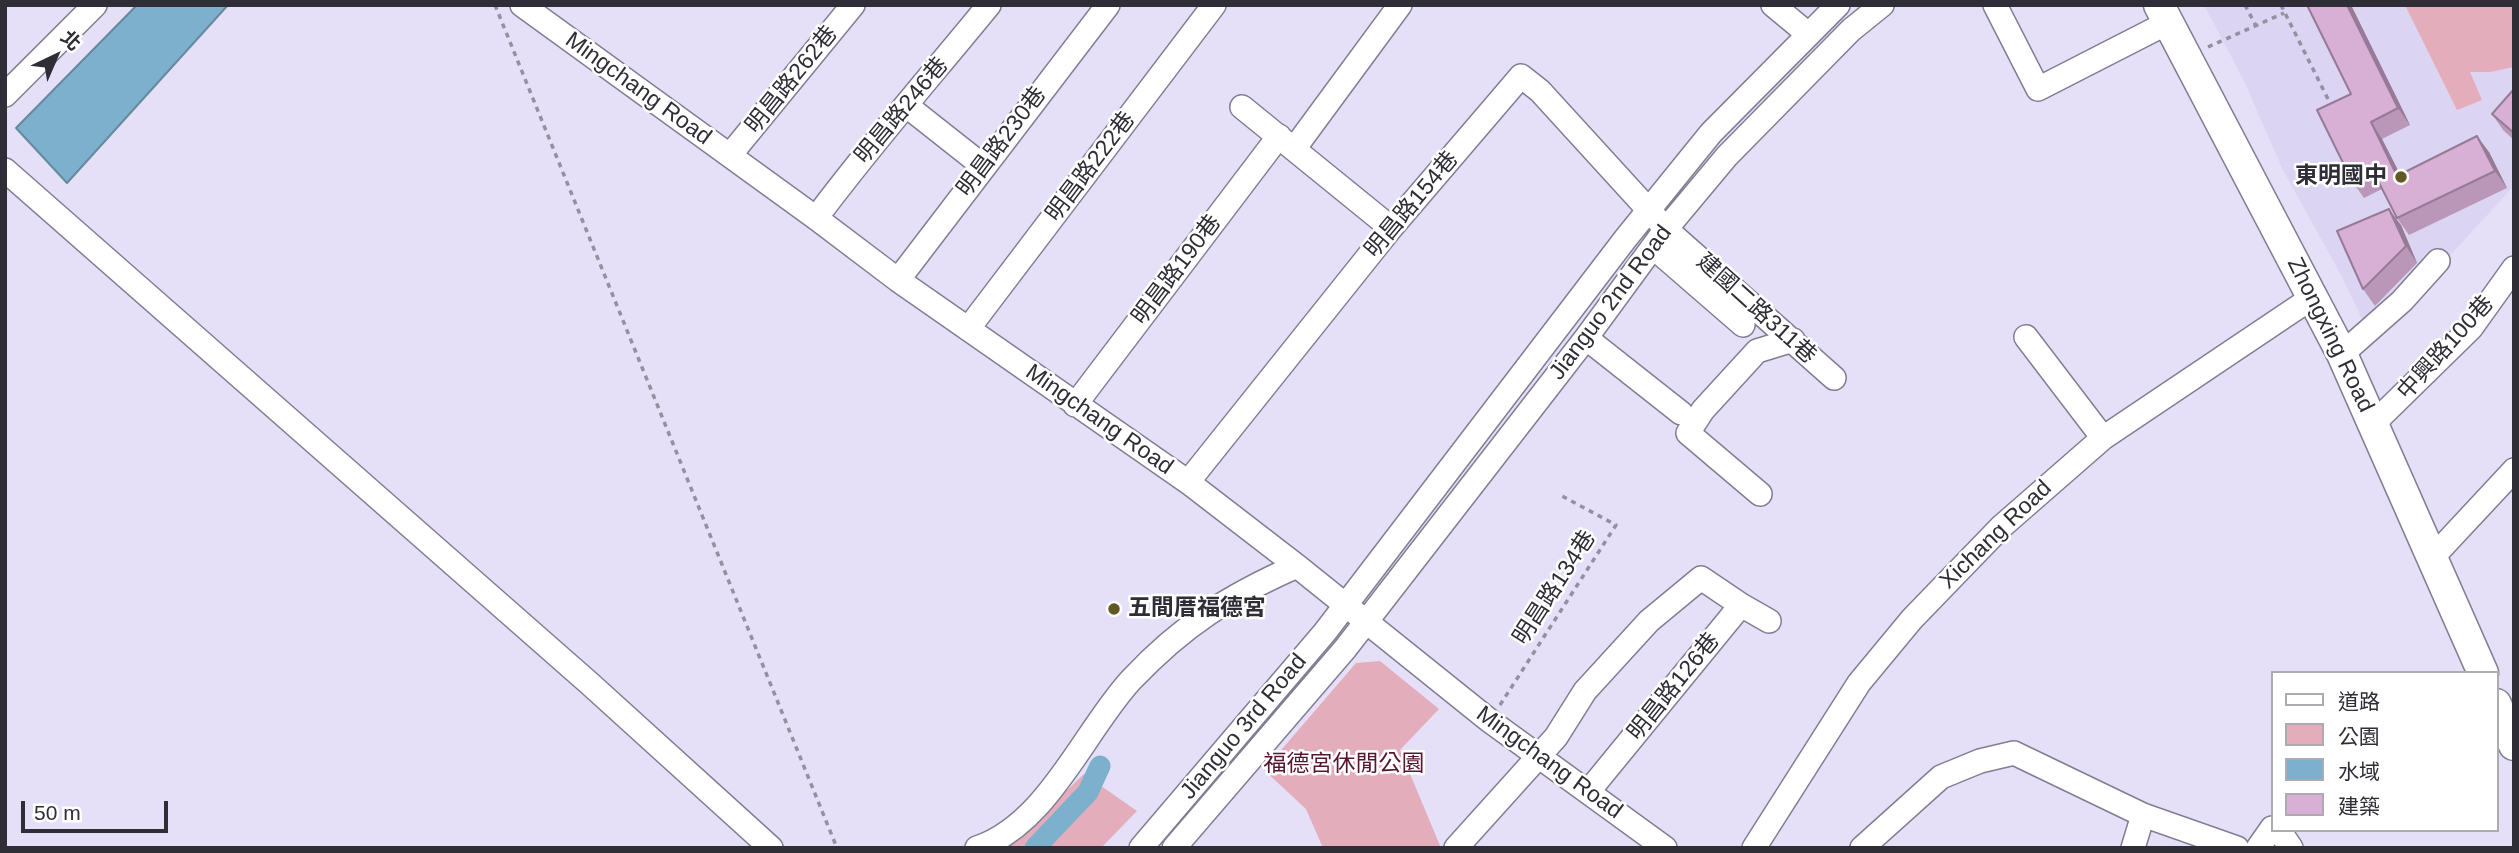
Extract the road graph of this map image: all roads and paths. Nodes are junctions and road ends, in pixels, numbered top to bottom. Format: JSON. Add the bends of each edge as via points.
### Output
{"nodes":[{"id":1,"x":95,"y":5,"type":"edge"},
{"id":2,"x":495,"y":5,"type":"edge"},
{"id":3,"x":522,"y":5,"type":"edge"},
{"id":4,"x":853,"y":5,"type":"edge"},
{"id":5,"x":989,"y":5,"type":"edge"},
{"id":6,"x":1108,"y":5,"type":"edge"},
{"id":7,"x":1214,"y":5,"type":"edge"},
{"id":8,"x":1401,"y":5,"type":"edge"},
{"id":9,"x":1773,"y":5,"type":"edge"},
{"id":10,"x":1838,"y":5,"type":"edge"},
{"id":11,"x":1882,"y":5,"type":"edge"},
{"id":12,"x":1995,"y":5,"type":"edge"},
{"id":13,"x":2245,"y":5,"type":"edge"},
{"id":14,"x":2281,"y":5,"type":"edge"},
{"id":15,"x":2285,"y":13,"type":"junction"},
{"id":16,"x":2164,"y":14,"type":"edge"},
{"id":17,"x":2255,"y":24,"type":"junction"},
{"id":18,"x":1808,"y":34,"type":"junction"},
{"id":19,"x":2188,"y":57,"type":"junction"},
{"id":20,"x":5,"y":95,"type":"edge"},
{"id":21,"x":907,"y":106,"type":"junction"},
{"id":22,"x":1242,"y":107,"type":"dead end"},
{"id":23,"x":2334,"y":111,"type":"edge"},
{"id":24,"x":1287,"y":142,"type":"junction"},
{"id":25,"x":730,"y":155,"type":"junction"},
{"id":26,"x":983,"y":166,"type":"junction"},
{"id":27,"x":5,"y":170,"type":"edge"},
{"id":28,"x":1650,"y":209,"type":"junction"},
{"id":29,"x":816,"y":218,"type":"junction"},
{"id":30,"x":1391,"y":228,"type":"junction"},
{"id":31,"x":1660,"y":238,"type":"junction"},
{"id":32,"x":2438,"y":261,"type":"dead end"},
{"id":33,"x":2514,"y":268,"type":"edge"},
{"id":34,"x":898,"y":280,"type":"junction"},
{"id":35,"x":2313,"y":297,"type":"junction"},
{"id":36,"x":1743,"y":325,"type":"dead end"},
{"id":37,"x":968,"y":329,"type":"junction"},
{"id":38,"x":2025,"y":337,"type":"dead end"},
{"id":39,"x":1586,"y":338,"type":"junction"},
{"id":40,"x":1793,"y":340,"type":"junction"},
{"id":41,"x":2342,"y":354,"type":"junction"},
{"id":42,"x":1834,"y":378,"type":"dead end"},
{"id":43,"x":1075,"y":405,"type":"junction"},
{"id":44,"x":1681,"y":413,"type":"dead end"},
{"id":45,"x":2373,"y":424,"type":"junction"},
{"id":46,"x":2103,"y":438,"type":"junction"},
{"id":47,"x":2511,"y":480,"type":"edge"},
{"id":48,"x":1188,"y":482,"type":"junction"},
{"id":49,"x":1760,"y":494,"type":"dead end"},
{"id":50,"x":1562,"y":495,"type":"dead end"},
{"id":51,"x":2432,"y":558,"type":"junction"},
{"id":52,"x":1297,"y":566,"type":"junction"},
{"id":53,"x":1741,"y":605,"type":"junction"},
{"id":54,"x":1346,"y":606,"type":"junction"},
{"id":55,"x":1769,"y":621,"type":"dead end"},
{"id":56,"x":1365,"y":622,"type":"junction"},
{"id":57,"x":2482,"y":671,"type":"edge"},
{"id":58,"x":2498,"y":708,"type":"edge"},
{"id":59,"x":1490,"y":721,"type":"junction"},
{"id":60,"x":2514,"y":744,"type":"edge"},
{"id":61,"x":1539,"y":757,"type":"junction"},
{"id":62,"x":1588,"y":792,"type":"junction"},
{"id":63,"x":2143,"y":815,"type":"junction"},
{"id":64,"x":2270,"y":831,"type":"edge"},
{"id":65,"x":2280,"y":832,"type":"edge"},
{"id":66,"x":771,"y":848,"type":"edge"},
{"id":67,"x":837,"y":848,"type":"edge"},
{"id":68,"x":977,"y":848,"type":"edge"},
{"id":69,"x":1141,"y":848,"type":"edge"},
{"id":70,"x":1174,"y":848,"type":"edge"},
{"id":71,"x":1456,"y":848,"type":"edge"},
{"id":72,"x":1665,"y":848,"type":"edge"},
{"id":73,"x":1754,"y":848,"type":"edge"},
{"id":74,"x":1862,"y":848,"type":"edge"},
{"id":75,"x":2133,"y":848,"type":"edge"},
{"id":76,"x":2237,"y":848,"type":"edge"},
{"id":77,"x":2258,"y":848,"type":"edge"},
{"id":78,"x":2291,"y":848,"type":"edge"}],
"edges":[{"from":1,"to":20,"type":"street"},
{"from":2,"to":67,"type":"path"},
{"from":3,"to":25,"type":"street","name":"Mingchang Road"},
{"from":4,"to":25,"type":"street","name":"明昌路262巷"},
{"from":5,"to":21,"type":"street","name":"明昌路246巷"},
{"from":6,"to":26,"type":"street","name":"明昌路230巷"},
{"from":7,"to":37,"type":"street","name":"明昌路222巷"},
{"from":8,"to":24,"type":"street","name":"明昌路190巷"},
{"from":9,"to":18,"type":"street"},
{"from":10,"to":18,"type":"street","name":"Jianguo 2nd Road"},
{"from":11,"to":31,"type":"street","name":"Jianguo 2nd Road","via":[[1851,30],[1727,156]]},
{"from":12,"to":16,"type":"street","via":[[2038,89]]},
{"from":13,"to":17,"type":"path"},
{"from":14,"to":15,"type":"path"},
{"from":15,"to":17,"type":"path"},
{"from":15,"to":23,"type":"path"},
{"from":16,"to":19,"type":"main road","name":"Zhongxing Road"},
{"from":17,"to":19,"type":"path"},
{"from":18,"to":28,"type":"street","name":"Jianguo 2nd Road","via":[[1711,133]]},
{"from":19,"to":35,"type":"main road","name":"Zhongxing Road"},
{"from":21,"to":26,"type":"street"},
{"from":21,"to":29,"type":"street","name":"明昌路246巷"},
{"from":22,"to":24,"type":"street"},
{"from":24,"to":30,"type":"street"},
{"from":24,"to":43,"type":"street","name":"明昌路190巷"},
{"from":25,"to":29,"type":"street","name":"Mingchang Road"},
{"from":26,"to":34,"type":"street","name":"明昌路230巷"},
{"from":27,"to":66,"type":"street"},
{"from":28,"to":30,"type":"street","name":"明昌路154巷","via":[[1521,76]]},
{"from":28,"to":31,"type":"street","name":"建國二路311巷"},
{"from":28,"to":54,"type":"street","name":"Jianguo 2nd Road"},
{"from":29,"to":34,"type":"street","name":"Mingchang Road"},
{"from":30,"to":48,"type":"street","name":"明昌路154巷"},
{"from":31,"to":36,"type":"street"},
{"from":31,"to":39,"type":"street","name":"Jianguo 2nd Road"},
{"from":31,"to":40,"type":"street","name":"建國二路311巷"},
{"from":32,"to":41,"type":"street","via":[[2402,301]]},
{"from":33,"to":45,"type":"street","name":"中興路100巷","via":[[2471,328]]},
{"from":34,"to":37,"type":"street","name":"Mingchang Road"},
{"from":35,"to":41,"type":"main road","name":"Zhongxing Road"},
{"from":35,"to":46,"type":"street","name":"Xichang Road"},
{"from":37,"to":43,"type":"street","name":"Mingchang Road"},
{"from":38,"to":46,"type":"street"},
{"from":39,"to":44,"type":"street"},
{"from":39,"to":56,"type":"street","name":"Jianguo 2nd Road"},
{"from":40,"to":42,"type":"street","name":"建國二路311巷"},
{"from":40,"to":49,"type":"street","via":[[1757,351],[1688,433]]},
{"from":41,"to":45,"type":"main road","name":"Zhongxing Road"},
{"from":43,"to":48,"type":"street","name":"Mingchang Road"},
{"from":45,"to":51,"type":"main road","name":"Zhongxing Road"},
{"from":46,"to":73,"type":"street","name":"Xichang Road","via":[[2001,527],[1912,619],[1859,683]]},
{"from":47,"to":51,"type":"street"},
{"from":48,"to":52,"type":"street","name":"Mingchang Road"},
{"from":50,"to":59,"type":"path","name":"明昌路134巷","via":[[1616,525]]},
{"from":51,"to":57,"type":"main road","name":"Zhongxing Road"},
{"from":52,"to":54,"type":"street","name":"Mingchang Road"},
{"from":52,"to":68,"type":"street","via":[[1247,588],[1168,643],[1129,682],[1056,784],[993,843]]},
{"from":53,"to":55,"type":"street"},
{"from":53,"to":61,"type":"street","via":[[1701,578],[1649,621],[1612,661]]},
{"from":53,"to":62,"type":"street","name":"明昌路126巷"},
{"from":54,"to":56,"type":"street","name":"Mingchang Road"},
{"from":54,"to":69,"type":"street","name":"Jianguo 3rd Road"},
{"from":56,"to":59,"type":"street","name":"Mingchang Road"},
{"from":56,"to":70,"type":"street","name":"Jianguo 3rd Road"},
{"from":58,"to":60,"type":"main road"},
{"from":59,"to":61,"type":"street","name":"Mingchang Road"},
{"from":61,"to":62,"type":"street","name":"Mingchang Road"},
{"from":61,"to":71,"type":"street"},
{"from":62,"to":72,"type":"street","name":"Mingchang Road"},
{"from":63,"to":74,"type":"street","via":[[2014,753],[1941,777]]},
{"from":63,"to":75,"type":"street"},
{"from":63,"to":76,"type":"street"},
{"from":64,"to":77,"type":"street"},
{"from":65,"to":78,"type":"street"}]}
